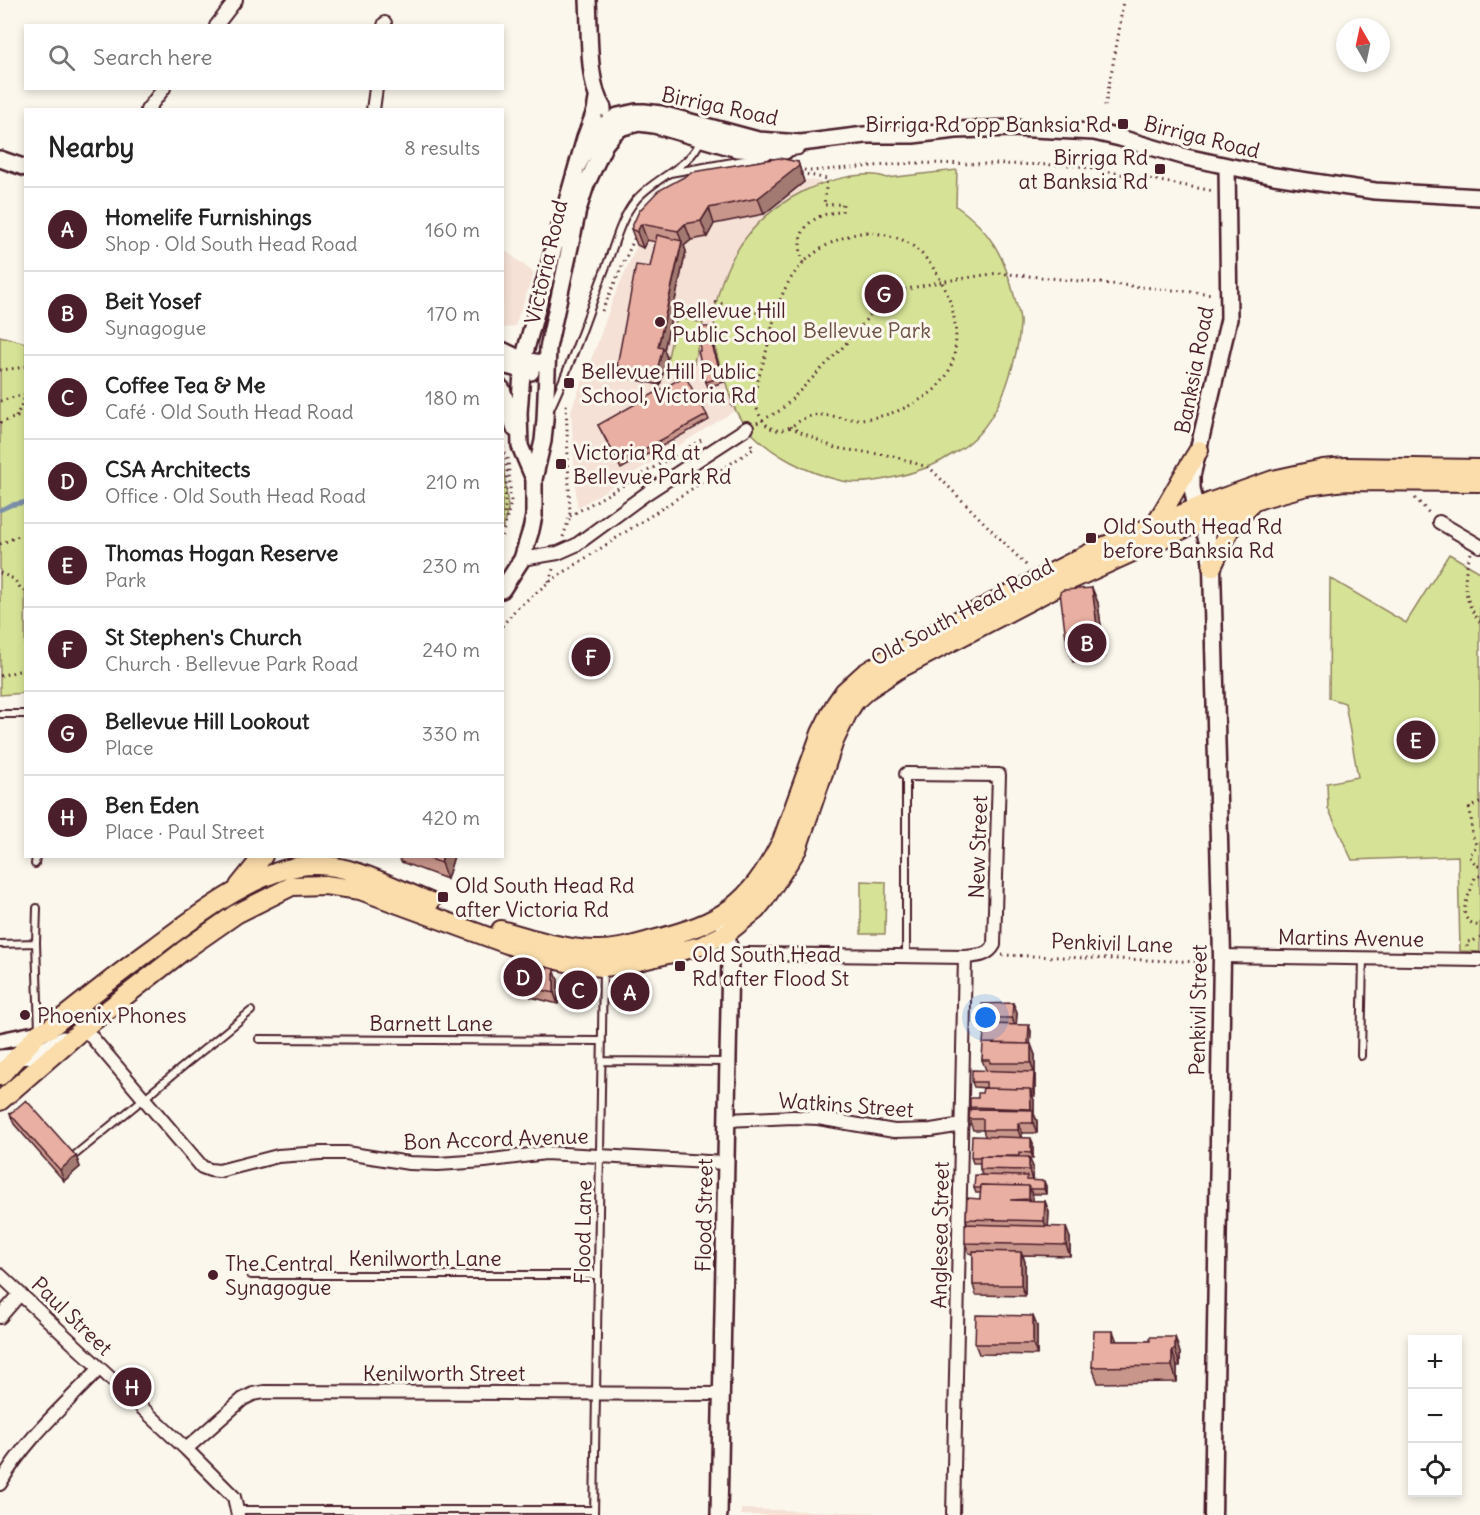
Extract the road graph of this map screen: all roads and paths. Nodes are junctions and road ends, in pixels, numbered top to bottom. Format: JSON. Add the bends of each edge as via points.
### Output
{"nodes":[{"id":1,"x":588,"y":0,"type":"edge"},
{"id":2,"x":1123,"y":0,"type":"edge"},
{"id":3,"x":231,"y":2,"type":"edge"},
{"id":4,"x":217,"y":24,"type":"edge"},
{"id":5,"x":162,"y":90,"type":"edge"},
{"id":6,"x":376,"y":90,"type":"edge"},
{"id":7,"x":597,"y":99,"type":"junction"},
{"id":8,"x":1105,"y":106,"type":"dead end"},
{"id":9,"x":149,"y":108,"type":"edge"},
{"id":10,"x":373,"y":108,"type":"edge"},
{"id":11,"x":615,"y":127,"type":"junction"},
{"id":12,"x":703,"y":133,"type":"junction"},
{"id":13,"x":913,"y":135,"type":"junction"},
{"id":14,"x":799,"y":151,"type":"junction"},
{"id":15,"x":0,"y":159,"type":"edge"},
{"id":16,"x":578,"y":165,"type":"junction"},
{"id":17,"x":1227,"y":166,"type":"junction"},
{"id":18,"x":24,"y":167,"type":"edge"},
{"id":19,"x":799,"y":169,"type":"junction"},
{"id":20,"x":787,"y":170,"type":"edge"},
{"id":21,"x":667,"y":173,"type":"junction"},
{"id":22,"x":1228,"y":194,"type":"junction"},
{"id":23,"x":1480,"y":197,"type":"edge"},
{"id":24,"x":638,"y":230,"type":"edge"},
{"id":25,"x":803,"y":263,"type":"junction"},
{"id":26,"x":940,"y":281,"type":"junction"},
{"id":27,"x":1229,"y":295,"type":"junction"},
{"id":28,"x":715,"y":302,"type":"dead end"},
{"id":29,"x":600,"y":315,"type":"dead end"},
{"id":30,"x":775,"y":317,"type":"junction"},
{"id":31,"x":504,"y":351,"type":"edge"},
{"id":32,"x":504,"y":365,"type":"edge"},
{"id":33,"x":522,"y":365,"type":"junction"},
{"id":34,"x":24,"y":367,"type":"edge"},
{"id":35,"x":546,"y":369,"type":"junction"},
{"id":36,"x":0,"y":370,"type":"edge"},
{"id":37,"x":569,"y":393,"type":"dead end"},
{"id":38,"x":24,"y":395,"type":"edge"},
{"id":39,"x":504,"y":395,"type":"edge"},
{"id":40,"x":24,"y":399,"type":"edge"},
{"id":41,"x":755,"y":400,"type":"junction"},
{"id":42,"x":0,"y":401,"type":"edge"},
{"id":43,"x":731,"y":406,"type":"dead end"},
{"id":44,"x":16,"y":417,"type":"junction"},
{"id":45,"x":24,"y":417,"type":"edge"},
{"id":46,"x":545,"y":420,"type":"junction"},
{"id":47,"x":762,"y":420,"type":"junction"},
{"id":48,"x":0,"y":423,"type":"edge"},
{"id":49,"x":790,"y":427,"type":"junction"},
{"id":50,"x":747,"y":428,"type":"junction"},
{"id":51,"x":712,"y":434,"type":"dead end"},
{"id":52,"x":504,"y":436,"type":"dead end"},
{"id":53,"x":520,"y":446,"type":"junction"},
{"id":54,"x":1199,"y":450,"type":"junction"},
{"id":55,"x":504,"y":453,"type":"edge"},
{"id":56,"x":1480,"y":469,"type":"edge"},
{"id":57,"x":534,"y":479,"type":"junction"},
{"id":58,"x":1480,"y":482,"type":"edge"},
{"id":59,"x":1407,"y":491,"type":"dead end"},
{"id":60,"x":1254,"y":501,"type":"junction"},
{"id":61,"x":1199,"y":515,"type":"junction"},
{"id":62,"x":505,"y":519,"type":"edge"},
{"id":63,"x":1439,"y":522,"type":"joint"},
{"id":64,"x":1155,"y":524,"type":"junction"},
{"id":65,"x":24,"y":534,"type":"edge"},
{"id":66,"x":0,"y":544,"type":"edge"},
{"id":67,"x":1478,"y":545,"type":"edge"},
{"id":68,"x":522,"y":559,"type":"junction"},
{"id":69,"x":1212,"y":567,"type":"junction"},
{"id":70,"x":1031,"y":570,"type":"dead end"},
{"id":71,"x":0,"y":573,"type":"edge"},
{"id":72,"x":504,"y":587,"type":"edge"},
{"id":73,"x":24,"y":589,"type":"edge"},
{"id":74,"x":1480,"y":622,"type":"edge"},
{"id":75,"x":504,"y":624,"type":"edge"},
{"id":76,"x":24,"y":670,"type":"edge"},
{"id":77,"x":0,"y":676,"type":"edge"},
{"id":78,"x":0,"y":714,"type":"edge"},
{"id":79,"x":24,"y":714,"type":"edge"},
{"id":80,"x":906,"y":774,"type":"joint"},
{"id":81,"x":1480,"y":804,"type":"edge"},
{"id":82,"x":261,"y":858,"type":"edge"},
{"id":83,"x":293,"y":862,"type":"edge"},
{"id":84,"x":1480,"y":866,"type":"edge"},
{"id":85,"x":1480,"y":876,"type":"edge"},
{"id":86,"x":292,"y":886,"type":"junction"},
{"id":87,"x":234,"y":892,"type":"junction"},
{"id":88,"x":37,"y":908,"type":"dead end"},
{"id":89,"x":724,"y":925,"type":"junction"},
{"id":90,"x":1480,"y":926,"type":"edge"},
{"id":91,"x":1480,"y":937,"type":"edge"},
{"id":92,"x":36,"y":943,"type":"junction"},
{"id":93,"x":0,"y":944,"type":"edge"},
{"id":94,"x":1467,"y":945,"type":"dead end"},
{"id":95,"x":1018,"y":954,"type":"dead end"},
{"id":96,"x":906,"y":955,"type":"junction"},
{"id":97,"x":730,"y":956,"type":"junction"},
{"id":98,"x":1222,"y":956,"type":"junction"},
{"id":99,"x":965,"y":957,"type":"junction"},
{"id":100,"x":1363,"y":957,"type":"junction"},
{"id":101,"x":603,"y":959,"type":"junction"},
{"id":102,"x":1480,"y":960,"type":"edge"},
{"id":103,"x":1204,"y":972,"type":"dead end"},
{"id":104,"x":251,"y":1011,"type":"dead end"},
{"id":105,"x":84,"y":1028,"type":"junction"},
{"id":106,"x":39,"y":1033,"type":"junction"},
{"id":107,"x":259,"y":1039,"type":"dead end"},
{"id":108,"x":0,"y":1041,"type":"edge"},
{"id":109,"x":602,"y":1041,"type":"junction"},
{"id":110,"x":20,"y":1056,"type":"junction"},
{"id":111,"x":1361,"y":1056,"type":"dead end"},
{"id":112,"x":0,"y":1058,"type":"edge"},
{"id":113,"x":602,"y":1061,"type":"junction"},
{"id":114,"x":728,"y":1062,"type":"junction"},
{"id":115,"x":0,"y":1076,"type":"edge"},
{"id":116,"x":144,"y":1100,"type":"junction"},
{"id":117,"x":0,"y":1101,"type":"edge"},
{"id":118,"x":727,"y":1120,"type":"junction"},
{"id":119,"x":962,"y":1125,"type":"junction"},
{"id":120,"x":76,"y":1154,"type":"edge"},
{"id":121,"x":601,"y":1155,"type":"junction"},
{"id":122,"x":726,"y":1162,"type":"junction"},
{"id":123,"x":0,"y":1275,"type":"edge"},
{"id":124,"x":251,"y":1275,"type":"dead end"},
{"id":125,"x":598,"y":1275,"type":"junction"},
{"id":126,"x":20,"y":1294,"type":"junction"},
{"id":127,"x":0,"y":1317,"type":"edge"},
{"id":128,"x":99,"y":1369,"type":"junction"},
{"id":129,"x":597,"y":1393,"type":"junction"},
{"id":130,"x":722,"y":1394,"type":"junction"},
{"id":131,"x":186,"y":1449,"type":"junction"},
{"id":132,"x":0,"y":1484,"type":"edge"},
{"id":133,"x":238,"y":1512,"type":"edge"},
{"id":134,"x":594,"y":1513,"type":"edge"},
{"id":135,"x":719,"y":1515,"type":"edge"},
{"id":136,"x":953,"y":1515,"type":"edge"},
{"id":137,"x":1213,"y":1515,"type":"edge"}],
"edges":[{"from":1,"to":7,"type":"street"},
{"from":2,"to":8,"type":"path"},
{"from":3,"to":4,"type":"street"},
{"from":5,"to":9,"type":"street"},
{"from":6,"to":10,"type":"street"},
{"from":7,"to":11,"type":"street"},
{"from":7,"to":16,"type":"street"},
{"from":11,"to":12,"type":"street","name":"Birriga Road","via":[[629,113],[644,112],[661,114]]},
{"from":11,"to":16,"type":"street","via":[[592,138]]},
{"from":11,"to":35,"type":"street","name":"Victoria Road","via":[[578,210]]},
{"from":12,"to":13,"type":"street","name":"Birriga Road","via":[[801,143],[865,135]]},
{"from":12,"to":14,"type":"street","name":"Birriga Road","via":[[736,149]]},
{"from":12,"to":21,"type":"lane","via":[[690,158]]},
{"from":13,"to":14,"type":"street","name":"Birriga Road"},
{"from":13,"to":17,"type":"street","name":"Birriga Road","via":[[956,130],[1082,131]]},
{"from":14,"to":21,"type":"lane"},
{"from":15,"to":18,"type":"street"},
{"from":16,"to":33,"type":"street","name":"Victoria Road"},
{"from":17,"to":22,"type":"street","name":"Banksia Road"},
{"from":17,"to":23,"type":"street","name":"Birriga Road","via":[[1375,191]]},
{"from":19,"to":20,"type":"path"},
{"from":19,"to":22,"type":"path","via":[[912,163],[1072,165]]},
{"from":19,"to":25,"type":"path","via":[[801,174],[827,179],[824,205],[843,204],[842,212],[820,216],[803,232]]},
{"from":21,"to":46,"type":"lane","via":[[635,201],[623,222]]},
{"from":22,"to":27,"type":"street","name":"Banksia Road"},
{"from":24,"to":29,"type":"path"},
{"from":25,"to":26,"type":"path","via":[[834,241],[867,232],[909,243],[926,258]]},
{"from":25,"to":30,"type":"path","via":[[787,285]]},
{"from":26,"to":27,"type":"path","via":[[998,273]]},
{"from":26,"to":47,"type":"path","via":[[884,294],[843,347],[780,410]]},
{"from":26,"to":49,"type":"path","via":[[955,320],[957,345],[950,371],[931,393],[885,415],[854,419],[812,415]]},
{"from":27,"to":54,"type":"street","name":"Banksia Road","via":[[1229,319]]},
{"from":28,"to":30,"type":"path"},
{"from":30,"to":41,"type":"path"},
{"from":31,"to":33,"type":"street"},
{"from":32,"to":33,"type":"street"},
{"from":33,"to":35,"type":"street"},
{"from":33,"to":53,"type":"street","name":"Victoria Road"},
{"from":34,"to":36,"type":"path"},
{"from":35,"to":46,"type":"street","name":"Victoria Road"},
{"from":37,"to":51,"type":"path","via":[[566,402],[570,516]]},
{"from":38,"to":42,"type":"path"},
{"from":39,"to":53,"type":"street"},
{"from":40,"to":44,"type":"path"},
{"from":41,"to":43,"type":"path"},
{"from":41,"to":47,"type":"path"},
{"from":44,"to":45,"type":"path"},
{"from":44,"to":48,"type":"path"},
{"from":46,"to":57,"type":"street","name":"Victoria Road"},
{"from":47,"to":49,"type":"path","via":[[780,430]]},
{"from":47,"to":50,"type":"path"},
{"from":49,"to":70,"type":"path","via":[[835,448],[892,456],[930,468]]},
{"from":50,"to":68,"type":"street","via":[[576,545],[558,553]]},
{"from":50,"to":75,"type":"path","via":[[753,449],[549,582]]},
{"from":52,"to":62,"type":"path","via":[[511,502]]},
{"from":53,"to":57,"type":"street","name":"Victoria Road"},
{"from":54,"to":61,"type":"street","name":"Banksia Road","via":[[1192,488]]},
{"from":54,"to":64,"type":"main road"},
{"from":55,"to":62,"type":"path"},
{"from":56,"to":61,"type":"main road","name":"Old South Head Road","via":[[1323,469],[1273,480]]},
{"from":57,"to":68,"type":"street","name":"Victoria Road","via":[[534,516]]},
{"from":58,"to":60,"type":"main road","name":"Old South Head Road","via":[[1325,482]]},
{"from":59,"to":63,"type":"path"},
{"from":60,"to":61,"type":"main road","name":"Old South Head Road"},
{"from":60,"to":69,"type":"main road","via":[[1230,529]]},
{"from":61,"to":64,"type":"main road","name":"Old South Head Road"},
{"from":61,"to":69,"type":"main road","name":"Penkivil Street"},
{"from":61,"to":89,"type":"main road","name":"Old South Head Road","via":[[897,669],[867,690],[855,701],[839,731],[797,849],[756,910]]},
{"from":63,"to":67,"type":"street"},
{"from":64,"to":89,"type":"main road","name":"Old South Head Road","via":[[912,644],[855,680],[831,711],[775,855]]},
{"from":65,"to":66,"type":"path"},
{"from":67,"to":74,"type":"path","via":[[1465,566],[1465,583],[1468,601]]},
{"from":68,"to":72,"type":"street","name":"Victoria Road"},
{"from":69,"to":98,"type":"main road","name":"Penkivil Street"},
{"from":71,"to":73,"type":"path"},
{"from":76,"to":77,"type":"path"},
{"from":78,"to":79,"type":"lane"},
{"from":80,"to":96,"type":"lane","name":"New Street"},
{"from":80,"to":99,"type":"street","name":"New Street","via":[[999,775],[994,945],[986,954]]},
{"from":81,"to":84,"type":"path","via":[[1469,807],[1471,837],[1477,846],[1469,856]]},
{"from":82,"to":87,"type":"main road"},
{"from":83,"to":86,"type":"street"},
{"from":83,"to":87,"type":"main road","name":"Old South Head Road"},
{"from":83,"to":101,"type":"main road","name":"Old South Head Road","via":[[340,869],[500,929]]},
{"from":85,"to":90,"type":"path","via":[[1475,877],[1464,904],[1464,915]]},
{"from":86,"to":101,"type":"main road","name":"Old South Head Road","via":[[360,890],[540,956],[579,965]]},
{"from":86,"to":105,"type":"main road","name":"Old South Head Road","via":[[236,914]]},
{"from":87,"to":106,"type":"main road","name":"Old South Head Road"},
{"from":88,"to":92,"type":"lane"},
{"from":89,"to":97,"type":"street","name":"Flood Street"},
{"from":89,"to":101,"type":"main road","name":"Old South Head Road","via":[[622,948]]},
{"from":91,"to":94,"type":"path"},
{"from":92,"to":93,"type":"lane"},
{"from":92,"to":106,"type":"lane"},
{"from":95,"to":103,"type":"path","name":"Penkivil Lane","via":[[1205,961]]},
{"from":96,"to":97,"type":"street"},
{"from":96,"to":99,"type":"street"},
{"from":97,"to":114,"type":"street","name":"Flood Street"},
{"from":98,"to":100,"type":"street","name":"Martins Avenue"},
{"from":98,"to":137,"type":"main road","name":"Penkivil Street"},
{"from":99,"to":119,"type":"street","name":"Anglesea Street"},
{"from":100,"to":102,"type":"street","name":"Martins Avenue"},
{"from":100,"to":111,"type":"lane"},
{"from":101,"to":109,"type":"lane","name":"Flood Lane"},
{"from":104,"to":116,"type":"lane"},
{"from":105,"to":110,"type":"street","via":[[38,1054]]},
{"from":105,"to":116,"type":"street","name":"Bon Accord Avenue"},
{"from":105,"to":117,"type":"main road","name":"Old South Head Road"},
{"from":106,"to":108,"type":"street"},
{"from":106,"to":110,"type":"main road","name":"Old South Head Road"},
{"from":107,"to":109,"type":"lane","name":"Barnett Lane"},
{"from":109,"to":113,"type":"lane","name":"Flood Lane"},
{"from":110,"to":112,"type":"street"},
{"from":110,"to":115,"type":"main road","name":"Old South Head Road"},
{"from":113,"to":114,"type":"lane"},
{"from":113,"to":121,"type":"lane","name":"Flood Lane"},
{"from":114,"to":118,"type":"street","name":"Flood Street"},
{"from":116,"to":120,"type":"lane"},
{"from":116,"to":121,"type":"street","name":"Bon Accord Avenue","via":[[202,1167],[210,1170],[229,1170],[278,1156],[321,1153],[438,1164],[546,1153]]},
{"from":118,"to":119,"type":"street","name":"Watkins Street","via":[[818,1118],[894,1131]]},
{"from":118,"to":122,"type":"street","name":"Flood Street"},
{"from":119,"to":136,"type":"street","name":"Anglesea Street"},
{"from":121,"to":122,"type":"street","name":"Bon Accord Avenue"},
{"from":121,"to":125,"type":"lane","name":"Flood Lane"},
{"from":122,"to":130,"type":"street","name":"Flood Street"},
{"from":123,"to":126,"type":"street","name":"Paul Street"},
{"from":124,"to":125,"type":"lane","name":"Kenilworth Lane"},
{"from":125,"to":129,"type":"lane","name":"Flood Lane"},
{"from":126,"to":127,"type":"street"},
{"from":126,"to":128,"type":"street","name":"Paul Street"},
{"from":128,"to":131,"type":"street","name":"Paul Street"},
{"from":128,"to":132,"type":"street","via":[[28,1444]]},
{"from":129,"to":130,"type":"street","name":"Kenilworth Street"},
{"from":129,"to":131,"type":"street","name":"Kenilworth Street","via":[[264,1392],[243,1399]]},
{"from":129,"to":134,"type":"lane","name":"Flood Lane"},
{"from":130,"to":135,"type":"street","name":"Flood Street"},
{"from":131,"to":133,"type":"street","name":"Paul Street","via":[[234,1497]]},
{"from":133,"to":134,"type":"lane"}]}
